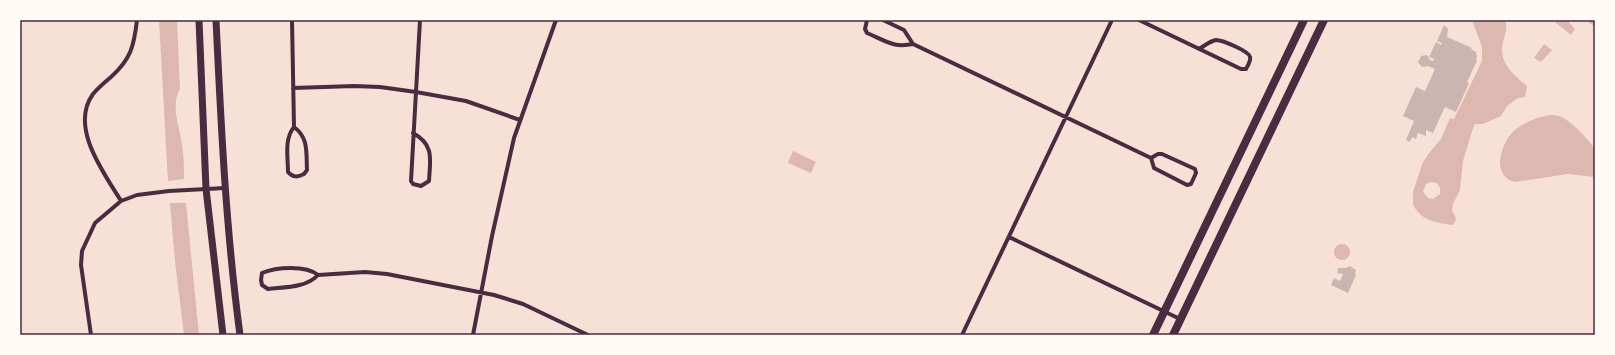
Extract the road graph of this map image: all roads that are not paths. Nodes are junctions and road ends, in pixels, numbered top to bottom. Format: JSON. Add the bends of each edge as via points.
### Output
{"nodes":[{"id":1,"x":137,"y":20,"type":"edge"},
{"id":2,"x":199,"y":20,"type":"edge"},
{"id":3,"x":216,"y":20,"type":"edge"},
{"id":4,"x":292,"y":20,"type":"edge"},
{"id":5,"x":420,"y":20,"type":"edge"},
{"id":6,"x":556,"y":20,"type":"edge"},
{"id":7,"x":867,"y":20,"type":"edge"},
{"id":8,"x":883,"y":20,"type":"edge"},
{"id":9,"x":1112,"y":20,"type":"edge"},
{"id":10,"x":1138,"y":20,"type":"edge"},
{"id":11,"x":1304,"y":20,"type":"edge"},
{"id":12,"x":1324,"y":20,"type":"edge"},
{"id":13,"x":913,"y":44,"type":"junction"},
{"id":14,"x":1199,"y":49,"type":"junction"},
{"id":15,"x":293,"y":88,"type":"junction"},
{"id":16,"x":416,"y":92,"type":"junction"},
{"id":17,"x":1066,"y":118,"type":"junction"},
{"id":18,"x":520,"y":120,"type":"junction"},
{"id":19,"x":294,"y":127,"type":"junction"},
{"id":20,"x":413,"y":133,"type":"junction"},
{"id":21,"x":1151,"y":158,"type":"junction"},
{"id":22,"x":225,"y":188,"type":"junction"},
{"id":23,"x":206,"y":189,"type":"junction"},
{"id":24,"x":121,"y":201,"type":"junction"},
{"id":25,"x":1009,"y":236,"type":"junction"},
{"id":26,"x":318,"y":275,"type":"junction"},
{"id":27,"x":482,"y":292,"type":"junction"},
{"id":28,"x":1164,"y":311,"type":"junction"},
{"id":29,"x":1180,"y":319,"type":"junction"},
{"id":30,"x":91,"y":335,"type":"edge"},
{"id":31,"x":223,"y":335,"type":"edge"},
{"id":32,"x":240,"y":335,"type":"edge"},
{"id":33,"x":473,"y":335,"type":"edge"},
{"id":34,"x":588,"y":335,"type":"edge"},
{"id":35,"x":962,"y":335,"type":"edge"},
{"id":36,"x":1153,"y":335,"type":"edge"},
{"id":37,"x":1173,"y":335,"type":"edge"}],
"edges":[{"from":1,"to":24,"type":"street","via":[[133,47],[122,67],[93,94],[85,120],[86,134],[93,154]]},
{"from":2,"to":23,"type":"street"},
{"from":3,"to":22,"type":"street"},
{"from":4,"to":15,"type":"street"},
{"from":5,"to":16,"type":"street"},
{"from":6,"to":18,"type":"street"},
{"from":7,"to":13,"type":"street","via":[[865,29],[868,33],[896,46]]},
{"from":8,"to":13,"type":"street","via":[[904,30]]},
{"from":9,"to":17,"type":"street"},
{"from":10,"to":14,"type":"street"},
{"from":11,"to":28,"type":"main road"},
{"from":12,"to":29,"type":"main road"},
{"from":13,"to":17,"type":"street"},
{"from":14,"to":14,"type":"street","via":[[1241,69],[1246,69],[1250,64],[1248,53],[1224,41],[1217,40]]},
{"from":15,"to":16,"type":"street","via":[[354,86]]},
{"from":15,"to":19,"type":"street"},
{"from":16,"to":18,"type":"street","via":[[466,101]]},
{"from":16,"to":20,"type":"street"},
{"from":17,"to":21,"type":"street"},
{"from":17,"to":25,"type":"street"},
{"from":18,"to":27,"type":"street","via":[[508,159]]},
{"from":19,"to":19,"type":"street","via":[[289,133],[288,172],[291,176],[298,177],[306,170],[305,139]]},
{"from":20,"to":20,"type":"street","via":[[411,181],[412,184],[421,186],[429,181],[430,151],[427,143]]},
{"from":21,"to":21,"type":"street","via":[[1154,168],[1187,185],[1194,179],[1195,169],[1162,154]]},
{"from":22,"to":23,"type":"street"},
{"from":22,"to":32,"type":"street"},
{"from":23,"to":24,"type":"street","via":[[137,195]]},
{"from":23,"to":31,"type":"street"},
{"from":24,"to":30,"type":"street","via":[[95,223],[82,251],[81,265]]},
{"from":25,"to":28,"type":"street"},
{"from":25,"to":35,"type":"street"},
{"from":26,"to":26,"type":"street","via":[[303,268],[269,270],[262,273],[261,280],[262,285],[268,289],[304,284]]},
{"from":26,"to":27,"type":"street","via":[[365,272],[387,274]]},
{"from":27,"to":33,"type":"street"},
{"from":27,"to":34,"type":"street","via":[[523,304]]},
{"from":28,"to":29,"type":"street"},
{"from":28,"to":36,"type":"main road"},
{"from":29,"to":37,"type":"main road"}]}
